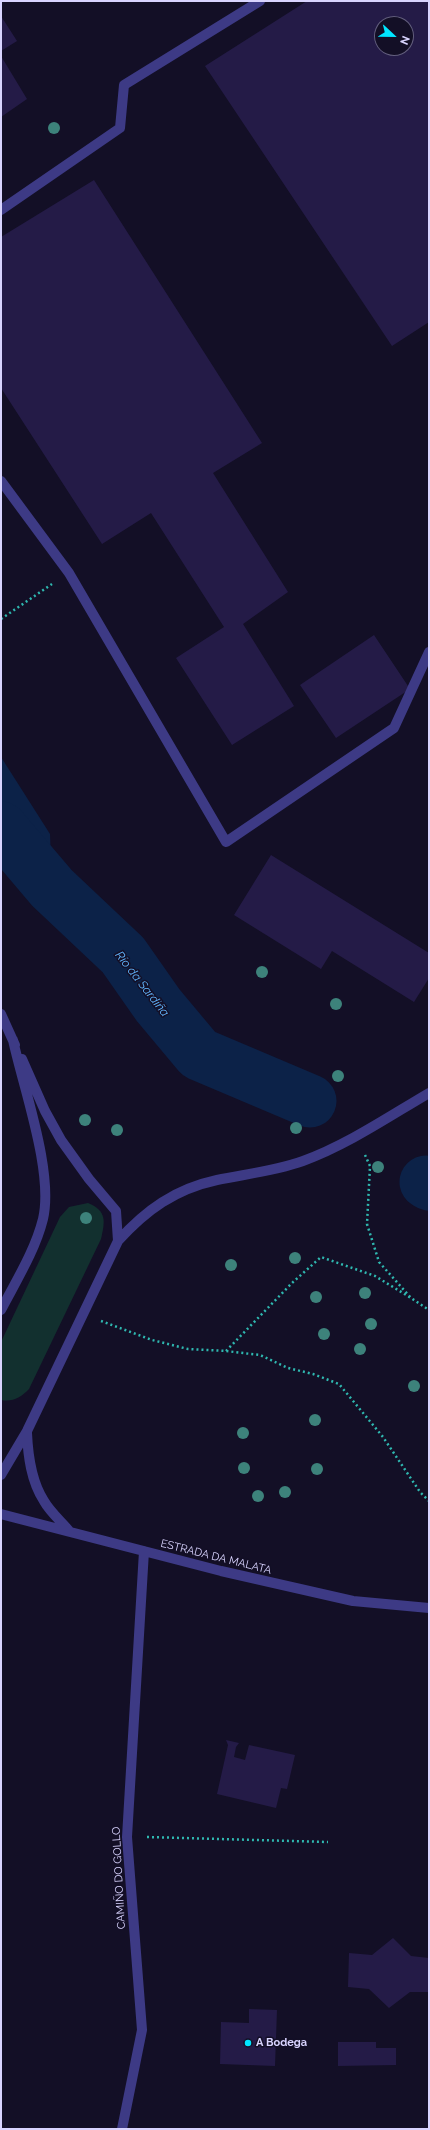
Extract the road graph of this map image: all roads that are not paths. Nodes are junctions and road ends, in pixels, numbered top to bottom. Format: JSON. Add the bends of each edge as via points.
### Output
{"nodes":[{"id":1,"x":260,"y":1,"type":"edge"},
{"id":2,"x":1,"y":210,"type":"edge"},
{"id":3,"x":1,"y":481,"type":"edge"},
{"id":4,"x":429,"y":652,"type":"edge"},
{"id":5,"x":1,"y":1014,"type":"edge"},
{"id":6,"x":13,"y":1040,"type":"junction"},
{"id":7,"x":429,"y":1094,"type":"edge"},
{"id":8,"x":118,"y":1241,"type":"junction"},
{"id":9,"x":1,"y":1310,"type":"edge"},
{"id":10,"x":27,"y":1431,"type":"junction"},
{"id":11,"x":1,"y":1475,"type":"edge"},
{"id":12,"x":1,"y":1514,"type":"edge"},
{"id":13,"x":70,"y":1532,"type":"junction"},
{"id":14,"x":144,"y":1551,"type":"junction"},
{"id":15,"x":429,"y":1608,"type":"edge"},
{"id":16,"x":122,"y":2129,"type":"edge"}],
"edges":[{"from":1,"to":2,"type":"street","via":[[124,85],[120,128]]},
{"from":3,"to":4,"type":"street","via":[[69,573],[226,842],[394,728]]},
{"from":5,"to":6,"type":"street"},
{"from":6,"to":8,"type":"street","via":[[61,1140],[116,1211]]},
{"from":6,"to":9,"type":"street","via":[[43,1166],[43,1217],[37,1239]]},
{"from":7,"to":8,"type":"street","via":[[303,1161],[265,1172],[216,1180],[167,1198],[137,1220]]},
{"from":8,"to":10,"type":"street"},
{"from":10,"to":11,"type":"street"},
{"from":10,"to":13,"type":"street","via":[[34,1479],[44,1502]]},
{"from":12,"to":13,"type":"street","name":"ESTRADA DA MALATA"},
{"from":13,"to":14,"type":"street","name":"ESTRADA DA MALATA"},
{"from":14,"to":15,"type":"street","name":"ESTRADA DA MALATA","via":[[353,1601]]},
{"from":14,"to":16,"type":"street","name":"CAMIÑO DO GOLLO","via":[[127,1837],[142,2030]]}]}
